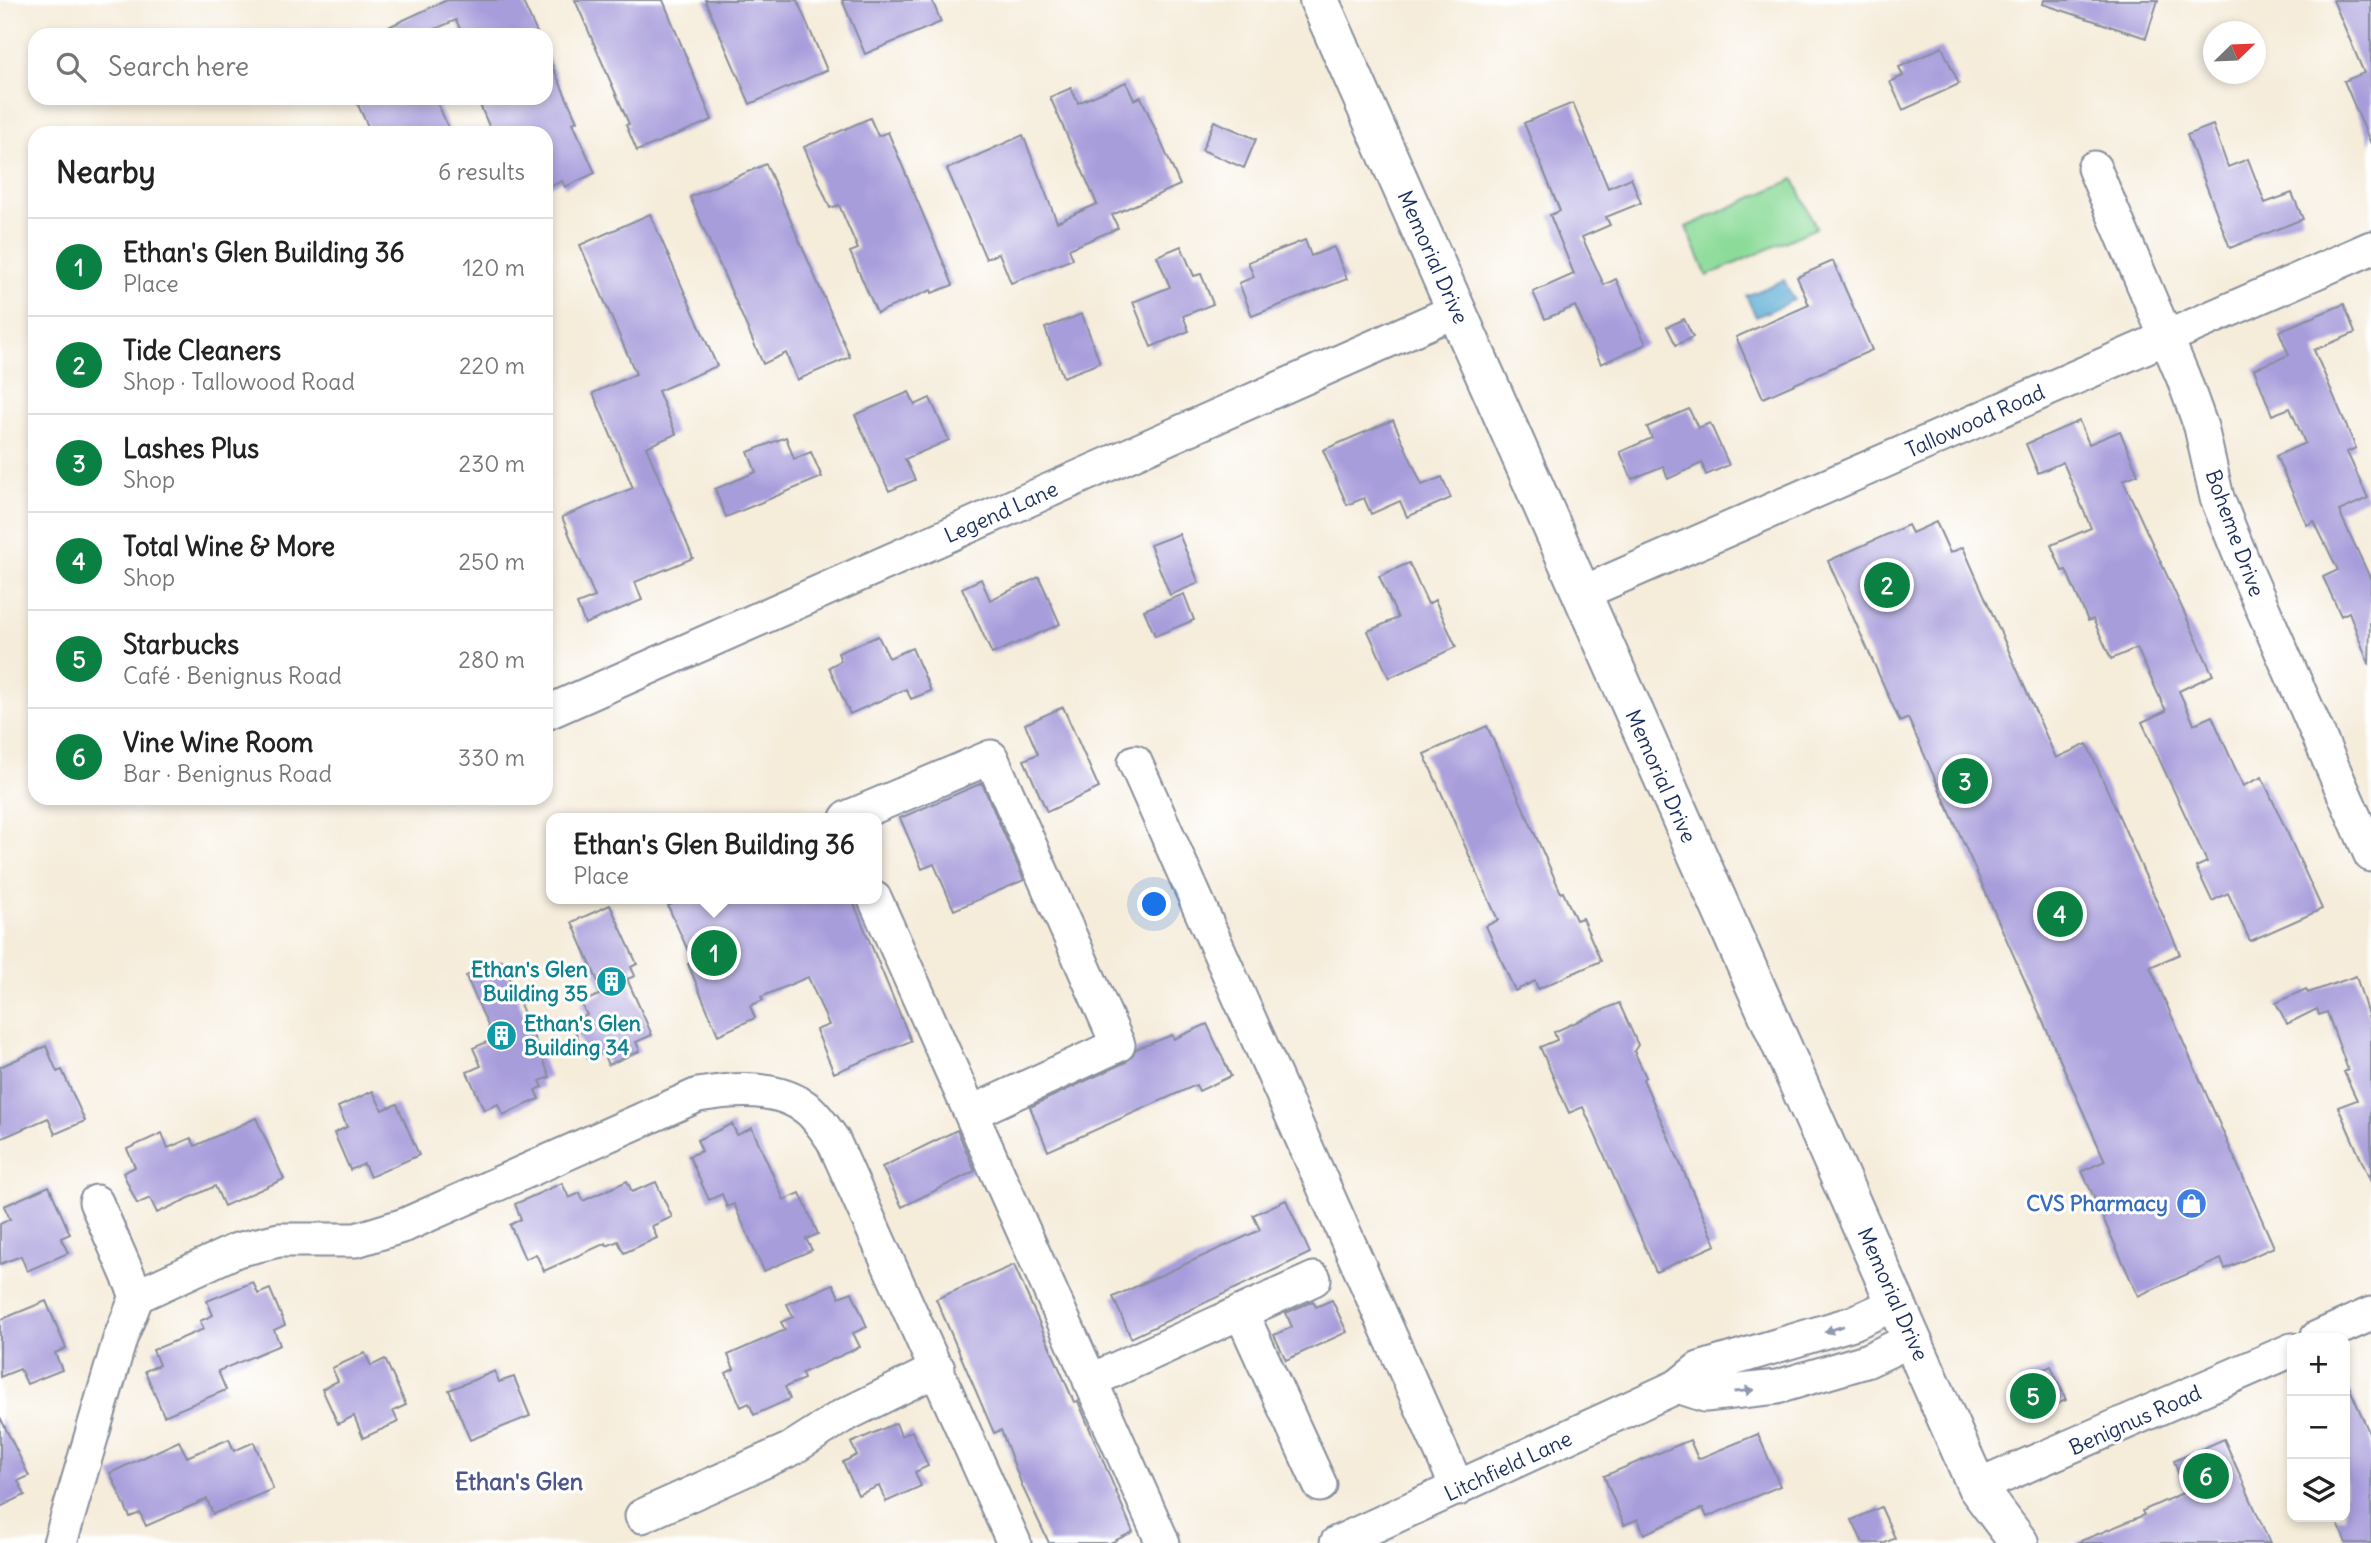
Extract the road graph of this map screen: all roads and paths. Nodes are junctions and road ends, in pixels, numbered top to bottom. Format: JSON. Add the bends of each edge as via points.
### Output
{"nodes":[{"id":1,"x":1319,"y":0,"type":"edge"},
{"id":2,"x":2094,"y":168,"type":"dead end"},
{"id":3,"x":2371,"y":248,"type":"edge"},
{"id":4,"x":1457,"y":310,"type":"junction"},
{"id":5,"x":2165,"y":338,"type":"junction"},
{"id":6,"x":1580,"y":594,"type":"junction"},
{"id":7,"x":553,"y":710,"type":"edge"},
{"id":8,"x":1135,"y":762,"type":"dead end"},
{"id":9,"x":859,"y":813,"type":"edge"},
{"id":10,"x":2371,"y":855,"type":"edge"},
{"id":11,"x":877,"y":904,"type":"edge"},
{"id":12,"x":971,"y":1113,"type":"junction"},
{"id":13,"x":96,"y":1202,"type":"dead end"},
{"id":14,"x":1314,"y":1279,"type":"dead end"},
{"id":15,"x":137,"y":1296,"type":"junction"},
{"id":16,"x":1897,"y":1303,"type":"junction"},
{"id":17,"x":1241,"y":1312,"type":"junction"},
{"id":18,"x":2371,"y":1314,"type":"edge"},
{"id":19,"x":2328,"y":1333,"type":"edge"},
{"id":20,"x":1913,"y":1339,"type":"junction"},
{"id":21,"x":2287,"y":1352,"type":"edge"},
{"id":22,"x":938,"y":1369,"type":"junction"},
{"id":23,"x":1090,"y":1381,"type":"junction"},
{"id":24,"x":1678,"y":1385,"type":"junction"},
{"id":25,"x":1320,"y":1485,"type":"dead end"},
{"id":26,"x":1977,"y":1488,"type":"junction"},
{"id":27,"x":1458,"y":1489,"type":"junction"},
{"id":28,"x":642,"y":1516,"type":"dead end"},
{"id":29,"x":60,"y":1543,"type":"edge"},
{"id":30,"x":1014,"y":1543,"type":"edge"},
{"id":31,"x":1163,"y":1543,"type":"edge"},
{"id":32,"x":1337,"y":1543,"type":"edge"},
{"id":33,"x":2019,"y":1543,"type":"edge"}],
"edges":[{"from":1,"to":4,"type":"main road","name":"Memorial Drive"},
{"from":2,"to":5,"type":"street","name":"Boheme Drive"},
{"from":3,"to":5,"type":"street","name":"Tallowood Road"},
{"from":4,"to":6,"type":"main road","name":"Memorial Drive"},
{"from":4,"to":7,"type":"street","name":"Legend Lane"},
{"from":5,"to":6,"type":"street","name":"Tallowood Road"},
{"from":5,"to":10,"type":"street","name":"Boheme Drive","via":[[2201,427],[2217,498]]},
{"from":6,"to":16,"type":"main road","name":"Memorial Drive"},
{"from":8,"to":27,"type":"street"},
{"from":9,"to":12,"type":"street","via":[[991,757],[1118,1045]]},
{"from":11,"to":12,"type":"street"},
{"from":12,"to":23,"type":"street"},
{"from":13,"to":15,"type":"street"},
{"from":14,"to":17,"type":"street"},
{"from":15,"to":22,"type":"street","via":[[237,1250],[279,1240],[356,1240],[405,1225],[698,1094],[734,1089],[773,1093],[808,1110],[833,1140]]},
{"from":15,"to":29,"type":"street"},
{"from":16,"to":20,"type":"main road","name":"Memorial Drive"},
{"from":16,"to":24,"type":"street","name":"Litchfield Lane","one_way":true,"via":[[1853,1323],[1699,1369]]},
{"from":17,"to":23,"type":"street"},
{"from":17,"to":25,"type":"street"},
{"from":18,"to":19,"type":"street"},
{"from":24,"to":20,"type":"street","one_way":true,"via":[[1704,1395],[1777,1387],[1866,1360]]},
{"from":20,"to":26,"type":"main road","name":"Memorial Drive"},
{"from":21,"to":26,"type":"street","name":"Benignus Road"},
{"from":22,"to":28,"type":"street","via":[[875,1399],[791,1449]]},
{"from":22,"to":30,"type":"street"},
{"from":23,"to":31,"type":"street"},
{"from":24,"to":27,"type":"street","name":"Litchfield Lane"},
{"from":26,"to":33,"type":"main road","name":"Memorial Drive"},
{"from":27,"to":32,"type":"street","name":"Litchfield Lane"}]}
